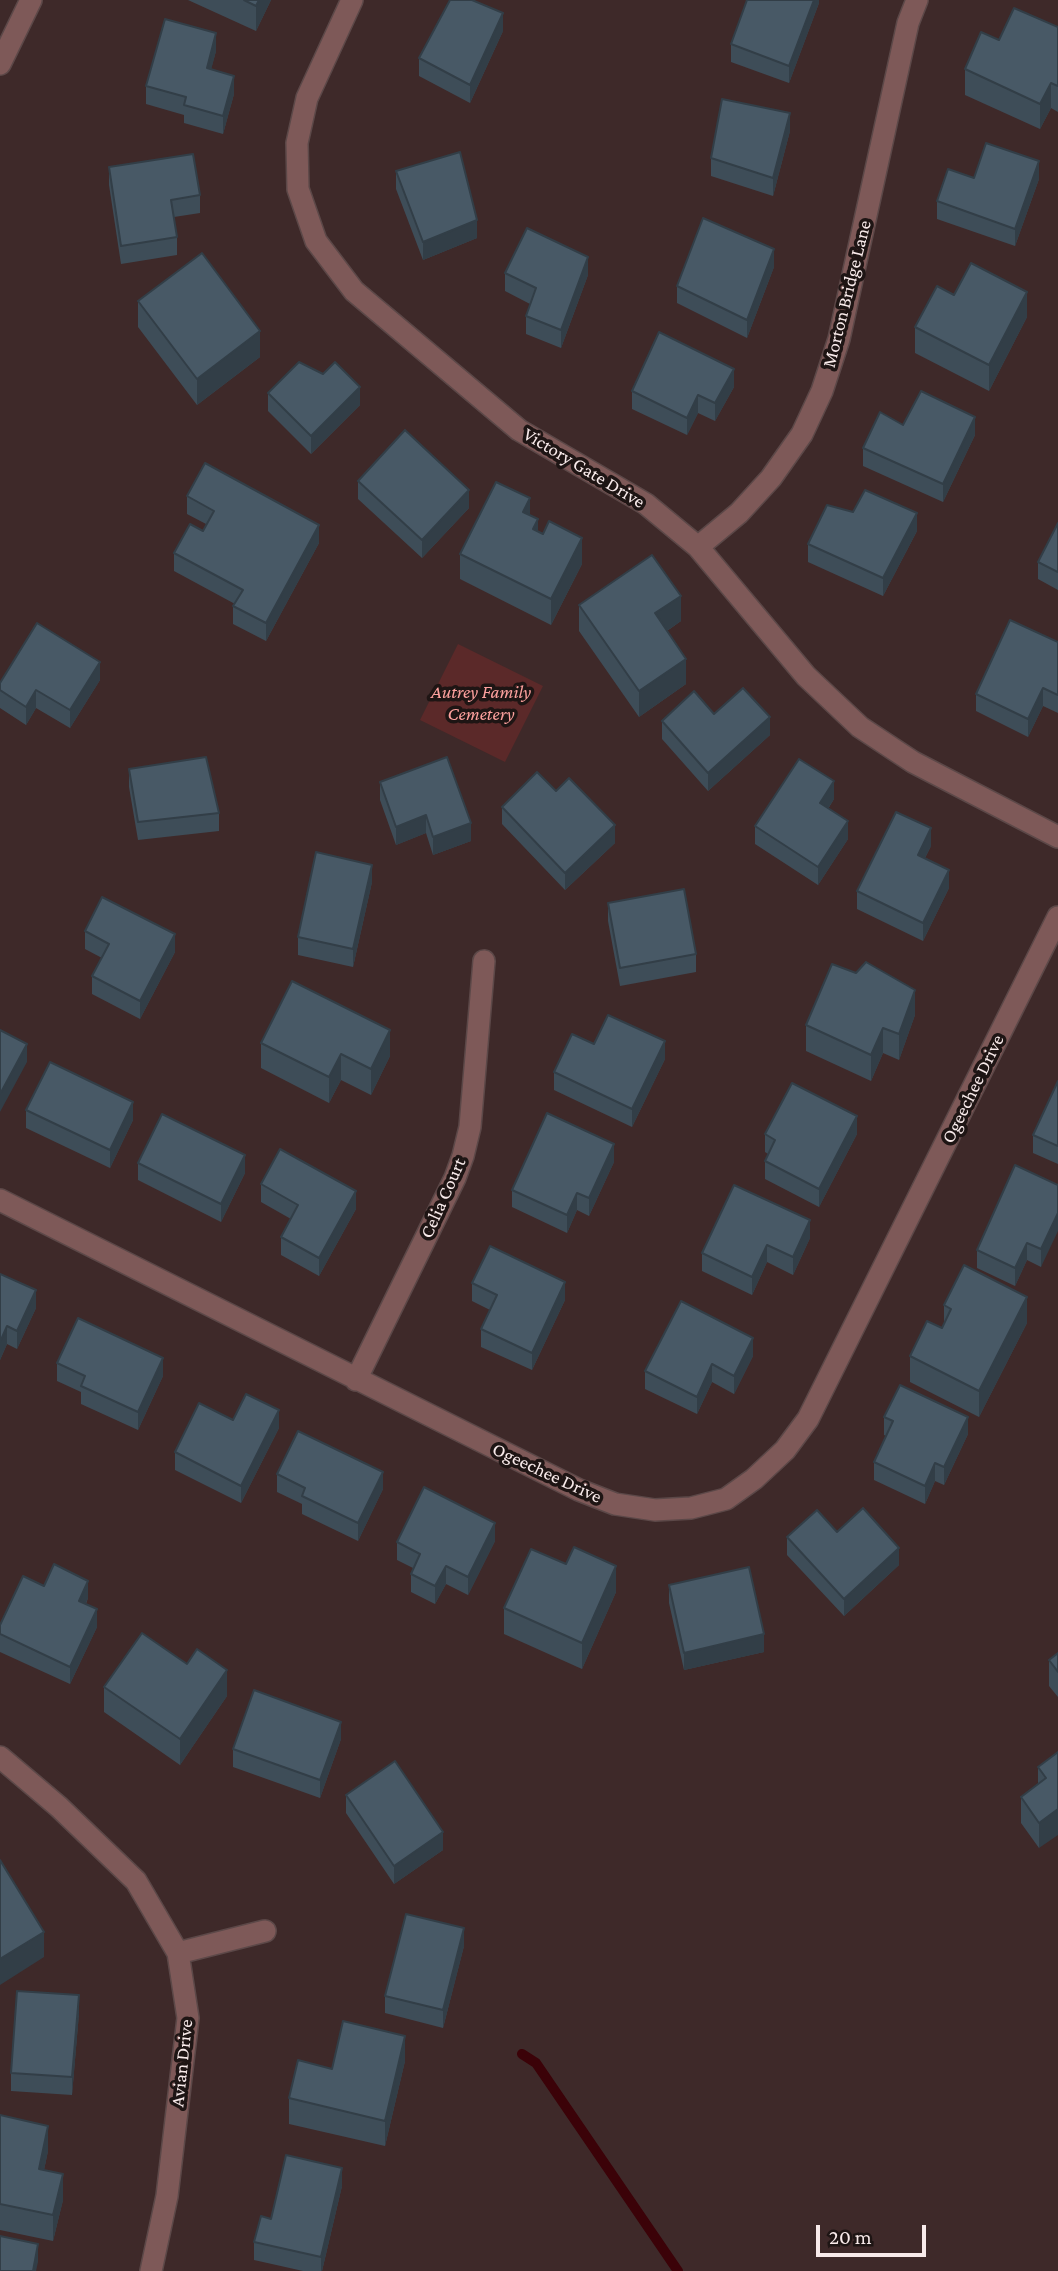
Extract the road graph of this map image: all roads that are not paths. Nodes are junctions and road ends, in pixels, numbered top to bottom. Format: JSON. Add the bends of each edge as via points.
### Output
{"nodes":[{"id":1,"x":31,"y":0,"type":"edge"},
{"id":2,"x":352,"y":0,"type":"edge"},
{"id":3,"x":917,"y":0,"type":"edge"},
{"id":4,"x":0,"y":64,"type":"edge"},
{"id":5,"x":698,"y":547,"type":"junction"},
{"id":6,"x":1058,"y":837,"type":"edge"},
{"id":7,"x":1058,"y":917,"type":"edge"},
{"id":8,"x":484,"y":961,"type":"dead end"},
{"id":9,"x":0,"y":1200,"type":"edge"},
{"id":10,"x":356,"y":1380,"type":"junction"},
{"id":11,"x":0,"y":1757,"type":"edge"},
{"id":12,"x":265,"y":1931,"type":"dead end"},
{"id":13,"x":178,"y":1953,"type":"junction"},
{"id":14,"x":151,"y":2271,"type":"edge"}],
"edges":[{"from":1,"to":4,"type":"street"},
{"from":2,"to":5,"type":"street","name":"Victory Gate Drive","via":[[307,98],[297,143],[298,189],[316,241],[354,291],[519,430],[646,504]]},
{"from":3,"to":5,"type":"street","name":"Morton Bridge Lane","via":[[908,23],[839,339],[822,391],[802,434],[771,478]]},
{"from":5,"to":6,"type":"street","name":"Victory Gate Drive","via":[[806,676],[860,727],[913,762]]},
{"from":7,"to":10,"type":"street","name":"Ogeechee Drive","via":[[808,1419],[785,1450],[726,1499],[691,1508],[655,1510],[615,1504]]},
{"from":8,"to":10,"type":"street","name":"Celia Court","via":[[470,1127],[463,1156]]},
{"from":9,"to":10,"type":"street","name":"Ogeechee Drive"},
{"from":11,"to":13,"type":"street","name":"Avian Drive","via":[[136,1881]]},
{"from":12,"to":13,"type":"street"},
{"from":13,"to":14,"type":"street","name":"Avian Drive","via":[[188,2018],[167,2196]]}]}
